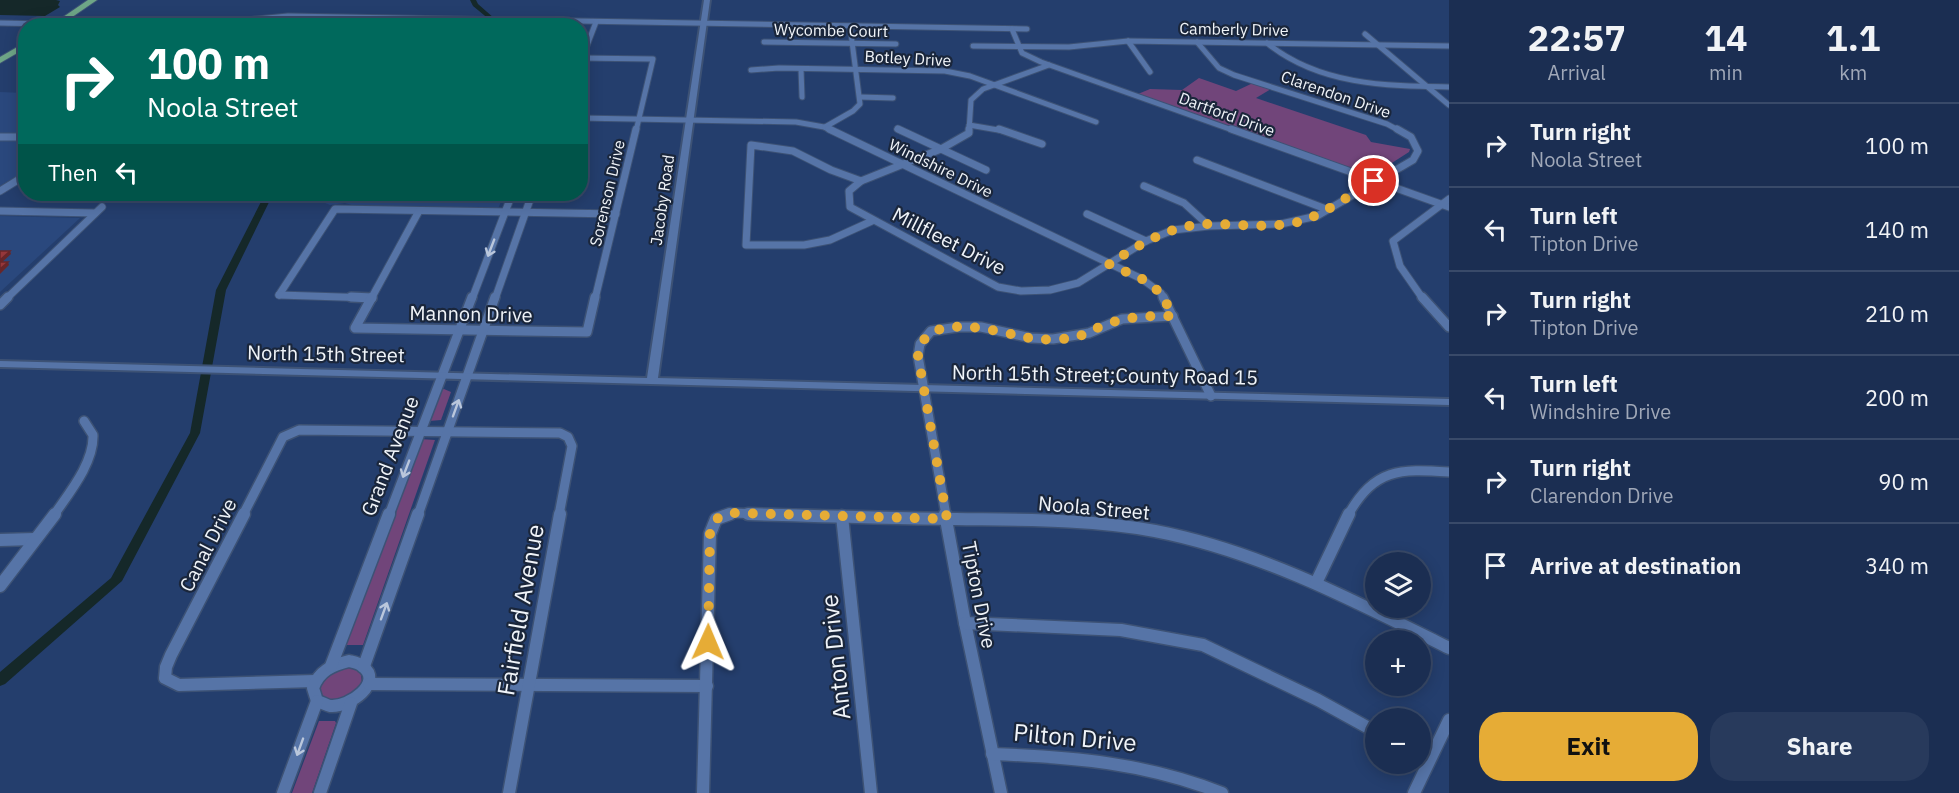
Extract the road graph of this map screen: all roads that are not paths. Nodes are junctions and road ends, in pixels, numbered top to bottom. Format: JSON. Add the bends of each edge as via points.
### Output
{"nodes":[{"id":1,"x":707,"y":0,"type":"edge"},
{"id":2,"x":98,"y":1,"type":"edge"},
{"id":3,"x":67,"y":18,"type":"edge"},
{"id":4,"x":77,"y":18,"type":"edge"},
{"id":5,"x":268,"y":18,"type":"edge"},
{"id":6,"x":388,"y":18,"type":"edge"},
{"id":7,"x":596,"y":22,"type":"junction"},
{"id":8,"x":0,"y":23,"type":"edge"},
{"id":9,"x":588,"y":23,"type":"edge"},
{"id":10,"x":18,"y":24,"type":"edge"},
{"id":11,"x":703,"y":24,"type":"junction"},
{"id":12,"x":850,"y":26,"type":"junction"},
{"id":13,"x":1012,"y":29,"type":"junction"},
{"id":14,"x":1028,"y":29,"type":"dead end"},
{"id":15,"x":1365,"y":34,"type":"dead end"},
{"id":16,"x":1128,"y":41,"type":"junction"},
{"id":17,"x":588,"y":42,"type":"edge"},
{"id":18,"x":764,"y":42,"type":"dead end"},
{"id":19,"x":1197,"y":42,"type":"junction"},
{"id":20,"x":852,"y":43,"type":"junction"},
{"id":21,"x":1267,"y":43,"type":"junction"},
{"id":22,"x":896,"y":44,"type":"dead end"},
{"id":23,"x":1378,"y":45,"type":"junction"},
{"id":24,"x":973,"y":46,"type":"dead end"},
{"id":25,"x":1019,"y":46,"type":"junction"},
{"id":26,"x":1449,"y":46,"type":"edge"},
{"id":27,"x":18,"y":49,"type":"edge"},
{"id":28,"x":18,"y":58,"type":"edge"},
{"id":29,"x":588,"y":60,"type":"edge"},
{"id":30,"x":0,"y":61,"type":"edge"},
{"id":31,"x":1049,"y":65,"type":"junction"},
{"id":32,"x":801,"y":69,"type":"junction"},
{"id":33,"x":856,"y":69,"type":"junction"},
{"id":34,"x":0,"y":70,"type":"edge"},
{"id":35,"x":751,"y":70,"type":"dead end"},
{"id":36,"x":1150,"y":72,"type":"dead end"},
{"id":37,"x":993,"y":86,"type":"junction"},
{"id":38,"x":1427,"y":87,"type":"junction"},
{"id":39,"x":1449,"y":87,"type":"edge"},
{"id":40,"x":802,"y":97,"type":"dead end"},
{"id":41,"x":860,"y":97,"type":"junction"},
{"id":42,"x":893,"y":98,"type":"dead end"},
{"id":43,"x":1449,"y":105,"type":"edge"},
{"id":44,"x":588,"y":118,"type":"edge"},
{"id":45,"x":638,"y":119,"type":"junction"},
{"id":46,"x":689,"y":120,"type":"junction"},
{"id":47,"x":1096,"y":122,"type":"dead end"},
{"id":48,"x":969,"y":125,"type":"junction"},
{"id":49,"x":825,"y":127,"type":"junction"},
{"id":50,"x":897,"y":129,"type":"dead end"},
{"id":51,"x":0,"y":137,"type":"edge"},
{"id":52,"x":18,"y":137,"type":"edge"},
{"id":53,"x":1042,"y":144,"type":"dead end"},
{"id":54,"x":941,"y":149,"type":"junction"},
{"id":55,"x":1197,"y":160,"type":"dead end"},
{"id":56,"x":903,"y":165,"type":"junction"},
{"id":57,"x":986,"y":170,"type":"dead end"},
{"id":58,"x":18,"y":180,"type":"edge"},
{"id":59,"x":861,"y":181,"type":"junction"},
{"id":60,"x":1374,"y":181,"type":"junction"},
{"id":61,"x":1144,"y":186,"type":"dead end"},
{"id":62,"x":0,"y":191,"type":"edge"},
{"id":63,"x":1449,"y":199,"type":"edge"},
{"id":64,"x":509,"y":201,"type":"edge"},
{"id":65,"x":529,"y":201,"type":"edge"},
{"id":66,"x":1445,"y":206,"type":"edge"},
{"id":67,"x":102,"y":207,"type":"dead end"},
{"id":68,"x":1326,"y":209,"type":"junction"},
{"id":69,"x":419,"y":211,"type":"junction"},
{"id":70,"x":0,"y":212,"type":"edge"},
{"id":71,"x":505,"y":212,"type":"junction"},
{"id":72,"x":95,"y":213,"type":"junction"},
{"id":73,"x":525,"y":213,"type":"junction"},
{"id":74,"x":616,"y":214,"type":"junction"},
{"id":75,"x":1087,"y":214,"type":"dead end"},
{"id":76,"x":872,"y":221,"type":"junction"},
{"id":77,"x":1207,"y":224,"type":"junction"},
{"id":78,"x":1146,"y":241,"type":"junction"},
{"id":79,"x":1109,"y":264,"type":"junction"},
{"id":80,"x":372,"y":297,"type":"junction"},
{"id":81,"x":0,"y":305,"type":"edge"},
{"id":82,"x":1173,"y":316,"type":"junction"},
{"id":83,"x":1449,"y":327,"type":"edge"},
{"id":84,"x":459,"y":330,"type":"junction"},
{"id":85,"x":483,"y":331,"type":"junction"},
{"id":86,"x":587,"y":332,"type":"joint"},
{"id":87,"x":0,"y":364,"type":"edge"},
{"id":88,"x":442,"y":375,"type":"junction"},
{"id":89,"x":467,"y":376,"type":"junction"},
{"id":90,"x":652,"y":381,"type":"junction"},
{"id":91,"x":923,"y":388,"type":"junction"},
{"id":92,"x":1211,"y":396,"type":"junction"},
{"id":93,"x":1449,"y":402,"type":"edge"},
{"id":94,"x":84,"y":421,"type":"dead end"},
{"id":95,"x":421,"y":431,"type":"junction"},
{"id":96,"x":448,"y":431,"type":"junction"},
{"id":97,"x":1449,"y":472,"type":"edge"},
{"id":98,"x":842,"y":516,"type":"junction"},
{"id":99,"x":947,"y":519,"type":"junction"},
{"id":100,"x":35,"y":539,"type":"junction"},
{"id":101,"x":0,"y":540,"type":"edge"},
{"id":102,"x":1316,"y":583,"type":"junction"},
{"id":103,"x":0,"y":586,"type":"edge"},
{"id":104,"x":965,"y":622,"type":"junction"},
{"id":105,"x":1449,"y":648,"type":"edge"},
{"id":106,"x":330,"y":666,"type":"junction"},
{"id":107,"x":364,"y":666,"type":"junction"},
{"id":108,"x":315,"y":681,"type":"junction"},
{"id":109,"x":369,"y":684,"type":"junction"},
{"id":110,"x":530,"y":684,"type":"junction"},
{"id":111,"x":707,"y":686,"type":"junction"},
{"id":112,"x":317,"y":701,"type":"junction"},
{"id":113,"x":351,"y":703,"type":"junction"},
{"id":114,"x":1449,"y":720,"type":"edge"},
{"id":115,"x":1365,"y":726,"type":"edge"},
{"id":116,"x":1431,"y":750,"type":"edge"},
{"id":117,"x":992,"y":754,"type":"junction"},
{"id":118,"x":1420,"y":774,"type":"edge"},
{"id":119,"x":283,"y":793,"type":"edge"},
{"id":120,"x":320,"y":793,"type":"edge"},
{"id":121,"x":508,"y":793,"type":"edge"},
{"id":122,"x":704,"y":793,"type":"edge"},
{"id":123,"x":871,"y":793,"type":"edge"},
{"id":124,"x":1000,"y":793,"type":"edge"},
{"id":125,"x":1222,"y":793,"type":"edge"},
{"id":126,"x":1414,"y":793,"type":"edge"}],
"edges":[{"from":1,"to":11,"type":"street","name":"Jacoby Road"},
{"from":2,"to":3,"type":"main road"},
{"from":2,"to":4,"type":"main road"},
{"from":5,"to":6,"type":"street"},
{"from":7,"to":9,"type":"street"},
{"from":7,"to":11,"type":"street"},
{"from":7,"to":17,"type":"street"},
{"from":8,"to":10,"type":"street"},
{"from":11,"to":12,"type":"street"},
{"from":11,"to":46,"type":"street","name":"Jacoby Road"},
{"from":12,"to":13,"type":"street"},
{"from":12,"to":20,"type":"street"},
{"from":13,"to":14,"type":"street"},
{"from":13,"to":25,"type":"street"},
{"from":15,"to":23,"type":"street"},
{"from":16,"to":19,"type":"street","name":"Camberly Drive"},
{"from":16,"to":25,"type":"street","name":"Camberly Drive","via":[[1069,47]]},
{"from":16,"to":36,"type":"street"},
{"from":18,"to":20,"type":"street","name":"Wycombe Court"},
{"from":19,"to":21,"type":"street","name":"Camberly Drive"},
{"from":19,"to":60,"type":"street","name":"Clarendon Drive","via":[[1219,68],[1234,75],[1387,124],[1411,138],[1418,151],[1413,160]]},
{"from":20,"to":22,"type":"street","name":"Wycombe Court"},
{"from":20,"to":33,"type":"street"},
{"from":21,"to":23,"type":"street","name":"Camberly Drive"},
{"from":21,"to":38,"type":"street","via":[[1279,56],[1343,79]]},
{"from":23,"to":26,"type":"street","name":"Camberly Drive"},
{"from":23,"to":38,"type":"street"},
{"from":24,"to":25,"type":"street","name":"Camberly Drive"},
{"from":25,"to":31,"type":"street","name":"Dartford Drive","via":[[1022,53]]},
{"from":27,"to":30,"type":"main road"},
{"from":28,"to":34,"type":"main road"},
{"from":29,"to":45,"type":"street","name":"Sorenson Drive","via":[[653,59]]},
{"from":31,"to":37,"type":"street"},
{"from":31,"to":60,"type":"street","name":"Dartford Drive"},
{"from":32,"to":33,"type":"street","name":"Botley Drive"},
{"from":32,"to":35,"type":"street","name":"Botley Drive"},
{"from":32,"to":40,"type":"street"},
{"from":33,"to":37,"type":"street","name":"Botley Drive","via":[[945,72],[970,76]]},
{"from":33,"to":41,"type":"street"},
{"from":37,"to":47,"type":"street","name":"Botley Drive"},
{"from":37,"to":48,"type":"street","via":[[971,100]]},
{"from":38,"to":39,"type":"street"},
{"from":38,"to":43,"type":"street"},
{"from":41,"to":42,"type":"street"},
{"from":41,"to":49,"type":"street","via":[[860,104],[853,111]]},
{"from":44,"to":45,"type":"street","name":"Windshire Drive"},
{"from":45,"to":46,"type":"street","name":"Windshire Drive"},
{"from":45,"to":74,"type":"street","name":"Sorenson Drive"},
{"from":46,"to":49,"type":"street","name":"Windshire Drive","via":[[796,122]]},
{"from":46,"to":90,"type":"street","name":"Jacoby Road"},
{"from":48,"to":53,"type":"street","via":[[995,128]]},
{"from":48,"to":54,"type":"street","via":[[969,133]]},
{"from":49,"to":56,"type":"street","name":"Windshire Drive"},
{"from":50,"to":54,"type":"street"},
{"from":51,"to":52,"type":"street"},
{"from":54,"to":56,"type":"street"},
{"from":54,"to":57,"type":"street"},
{"from":55,"to":68,"type":"street"},
{"from":56,"to":59,"type":"street"},
{"from":56,"to":79,"type":"street","name":"Windshire Drive"},
{"from":58,"to":62,"type":"street"},
{"from":59,"to":76,"type":"street","name":"Millfleet Drive","via":[[849,191],[849,207]]},
{"from":59,"to":76,"type":"street","via":[[793,151],[751,145],[746,245],[804,245],[830,240]]},
{"from":60,"to":66,"type":"street","name":"Dartford Drive"},
{"from":60,"to":68,"type":"street","name":"Clarendon Drive"},
{"from":61,"to":77,"type":"street","via":[[1184,203]]},
{"from":63,"to":66,"type":"street"},
{"from":64,"to":71,"type":"street","name":"Grand Avenue"},
{"from":65,"to":73,"type":"street"},
{"from":66,"to":83,"type":"street","via":[[1393,241],[1394,256],[1402,273]]},
{"from":67,"to":72,"type":"street"},
{"from":68,"to":77,"type":"street","name":"Clarendon Drive","via":[[1300,222],[1276,226]]},
{"from":69,"to":71,"type":"street"},
{"from":69,"to":80,"type":"street"},
{"from":69,"to":80,"type":"street","via":[[335,209],[279,295]]},
{"from":70,"to":72,"type":"street"},
{"from":71,"to":73,"type":"street"},
{"from":71,"to":84,"type":"street","name":"Grand Avenue","one_way":true},
{"from":72,"to":81,"type":"street"},
{"from":73,"to":74,"type":"street"},
{"from":73,"to":85,"type":"street"},
{"from":74,"to":86,"type":"street","name":"Sorenson Drive"},
{"from":75,"to":78,"type":"street"},
{"from":76,"to":79,"type":"street","name":"Millfleet Drive","via":[[999,288],[1065,288]]},
{"from":77,"to":78,"type":"street","name":"Clarendon Drive","via":[[1170,230]]},
{"from":78,"to":79,"type":"street","name":"Clarendon Drive"},
{"from":79,"to":82,"type":"street","name":"Windshire Drive","via":[[1161,293]]},
{"from":80,"to":84,"type":"street","name":"Mannon Drive","via":[[355,328]]},
{"from":82,"to":91,"type":"street","name":"Tipton Drive","via":[[1122,319],[1089,333],[1053,339],[981,327],[932,331],[920,344],[918,356]]},
{"from":82,"to":92,"type":"street","name":"Windshire Drive"},
{"from":84,"to":85,"type":"street","name":"Mannon Drive"},
{"from":84,"to":88,"type":"street","name":"Grand Avenue"},
{"from":85,"to":86,"type":"street","name":"Mannon Drive"},
{"from":85,"to":89,"type":"street"},
{"from":87,"to":88,"type":"street","name":"North 15th Street"},
{"from":88,"to":89,"type":"street","name":"North 15th Street"},
{"from":88,"to":95,"type":"street","name":"Grand Avenue"},
{"from":89,"to":90,"type":"street","name":"North 15th Street"},
{"from":96,"to":89,"type":"street","one_way":true},
{"from":90,"to":91,"type":"street","name":"North 15th Street;County Road 15"},
{"from":91,"to":92,"type":"street","name":"North 15th Street;County Road 15"},
{"from":91,"to":99,"type":"street","name":"Tipton Drive"},
{"from":92,"to":93,"type":"street","name":"North 15th Street;County Road 15"},
{"from":94,"to":100,"type":"street","via":[[94,436],[86,464]]},
{"from":95,"to":96,"type":"street"},
{"from":95,"to":106,"type":"street","name":"Grand Avenue","one_way":true},
{"from":95,"to":108,"type":"street","name":"Canal Drive","via":[[300,430],[281,440],[171,655],[165,678],[179,685]]},
{"from":107,"to":96,"type":"street","one_way":true},
{"from":96,"to":110,"type":"street","name":"Fairfield Avenue","via":[[554,432],[572,441]]},
{"from":97,"to":102,"type":"street","via":[[1398,472],[1373,483],[1353,506]]},
{"from":98,"to":99,"type":"street","name":"Noola Street"},
{"from":98,"to":111,"type":"street","name":"Noola Street","via":[[732,513],[714,520],[710,534]]},
{"from":98,"to":123,"type":"street","name":"Anton Drive"},
{"from":99,"to":102,"type":"street","name":"Noola Street","via":[[1049,521],[1156,531],[1224,548]]},
{"from":99,"to":104,"type":"street","name":"Tipton Drive"},
{"from":100,"to":101,"type":"street"},
{"from":100,"to":103,"type":"street"},
{"from":102,"to":105,"type":"street","name":"Noola Street"},
{"from":104,"to":115,"type":"street","via":[[1121,630],[1203,645]]},
{"from":104,"to":117,"type":"street","name":"Tipton Drive"},
{"from":106,"to":107,"type":"street","via":[[349,661]]},
{"from":106,"to":108,"type":"street"},
{"from":107,"to":109,"type":"street"},
{"from":108,"to":112,"type":"street","via":[[313,695]]},
{"from":109,"to":110,"type":"street"},
{"from":109,"to":113,"type":"street"},
{"from":110,"to":111,"type":"street"},
{"from":110,"to":121,"type":"street","name":"Fairfield Avenue"},
{"from":111,"to":122,"type":"street"},
{"from":112,"to":113,"type":"street","via":[[332,707]]},
{"from":112,"to":119,"type":"street","one_way":true},
{"from":113,"to":120,"type":"street"},
{"from":114,"to":116,"type":"street"},
{"from":117,"to":124,"type":"street","name":"Tipton Drive"},
{"from":117,"to":125,"type":"street","name":"Pilton Drive","via":[[1128,763],[1185,778]]},
{"from":118,"to":126,"type":"street"}]}
